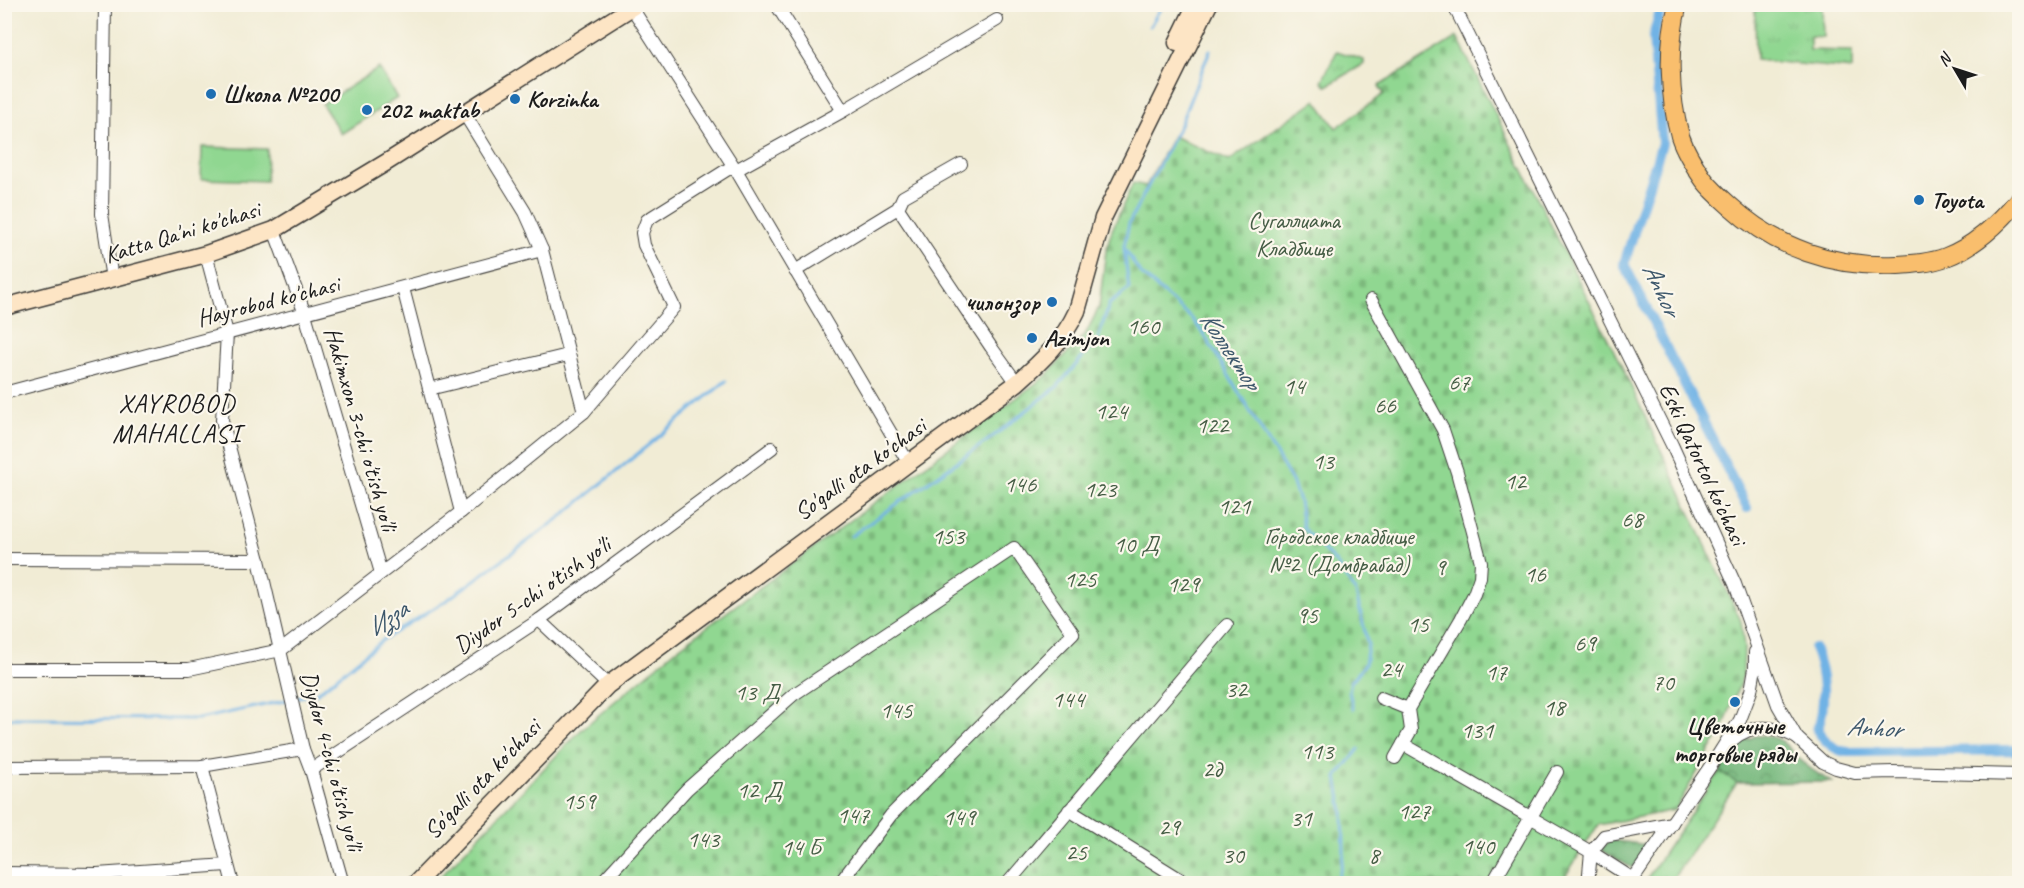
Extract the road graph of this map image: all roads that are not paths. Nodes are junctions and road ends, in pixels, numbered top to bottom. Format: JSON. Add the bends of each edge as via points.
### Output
{"nodes":[{"id":1,"x":105,"y":4,"type":"edge"},
{"id":2,"x":776,"y":4,"type":"edge"},
{"id":3,"x":1196,"y":4,"type":"edge"},
{"id":4,"x":1209,"y":4,"type":"edge"},
{"id":5,"x":1453,"y":4,"type":"edge"},
{"id":6,"x":1677,"y":4,"type":"edge"},
{"id":7,"x":635,"y":6,"type":"edge"},
{"id":8,"x":998,"y":20,"type":"dead end"},
{"id":9,"x":843,"y":111,"type":"junction"},
{"id":10,"x":464,"y":113,"type":"junction"},
{"id":11,"x":961,"y":164,"type":"dead end"},
{"id":12,"x":735,"y":168,"type":"junction"},
{"id":13,"x":2019,"y":198,"type":"edge"},
{"id":14,"x":898,"y":208,"type":"junction"},
{"id":15,"x":274,"y":230,"type":"junction"},
{"id":16,"x":542,"y":250,"type":"junction"},
{"id":17,"x":206,"y":254,"type":"junction"},
{"id":18,"x":795,"y":271,"type":"junction"},
{"id":19,"x":112,"y":279,"type":"junction"},
{"id":20,"x":403,"y":288,"type":"junction"},
{"id":21,"x":1371,"y":300,"type":"dead end"},
{"id":22,"x":4,"y":307,"type":"edge"},
{"id":23,"x":305,"y":314,"type":"junction"},
{"id":24,"x":227,"y":333,"type":"junction"},
{"id":25,"x":568,"y":355,"type":"junction"},
{"id":26,"x":1014,"y":379,"type":"junction"},
{"id":27,"x":429,"y":389,"type":"junction"},
{"id":28,"x":4,"y":393,"type":"edge"},
{"id":29,"x":584,"y":412,"type":"junction"},
{"id":30,"x":772,"y":448,"type":"dead end"},
{"id":31,"x":906,"y":458,"type":"junction"},
{"id":32,"x":461,"y":512,"type":"junction"},
{"id":33,"x":4,"y":559,"type":"edge"},
{"id":34,"x":259,"y":560,"type":"junction"},
{"id":35,"x":381,"y":573,"type":"junction"},
{"id":36,"x":539,"y":620,"type":"junction"},
{"id":37,"x":1227,"y":625,"type":"dead end"},
{"id":38,"x":1754,"y":636,"type":"junction"},
{"id":39,"x":281,"y":650,"type":"junction"},
{"id":40,"x":4,"y":669,"type":"edge"},
{"id":41,"x":604,"y":681,"type":"junction"},
{"id":42,"x":1381,"y":698,"type":"dead end"},
{"id":43,"x":1408,"y":709,"type":"junction"},
{"id":44,"x":1797,"y":738,"type":"junction"},
{"id":45,"x":1403,"y":744,"type":"junction"},
{"id":46,"x":303,"y":749,"type":"junction"},
{"id":47,"x":1718,"y":755,"type":"junction"},
{"id":48,"x":1395,"y":758,"type":"dead end"},
{"id":49,"x":4,"y":766,"type":"edge"},
{"id":50,"x":202,"y":766,"type":"junction"},
{"id":51,"x":311,"y":770,"type":"junction"},
{"id":52,"x":1557,"y":772,"type":"dead end"},
{"id":53,"x":2019,"y":775,"type":"edge"},
{"id":54,"x":1069,"y":810,"type":"junction"},
{"id":55,"x":1532,"y":818,"type":"junction"},
{"id":56,"x":1672,"y":823,"type":"junction"},
{"id":57,"x":1591,"y":852,"type":"junction"},
{"id":58,"x":227,"y":865,"type":"junction"},
{"id":59,"x":4,"y":873,"type":"edge"},
{"id":60,"x":97,"y":879,"type":"edge"},
{"id":61,"x":1632,"y":881,"type":"edge"},
{"id":62,"x":233,"y":884,"type":"edge"},
{"id":63,"x":343,"y":884,"type":"edge"},
{"id":64,"x":405,"y":884,"type":"edge"},
{"id":65,"x":415,"y":884,"type":"edge"},
{"id":66,"x":600,"y":884,"type":"edge"},
{"id":67,"x":839,"y":884,"type":"edge"},
{"id":68,"x":1006,"y":884,"type":"edge"},
{"id":69,"x":1188,"y":884,"type":"edge"},
{"id":70,"x":1492,"y":884,"type":"edge"},
{"id":71,"x":1588,"y":884,"type":"edge"}],
"edges":[{"from":1,"to":19,"type":"street","via":[[102,214]]},
{"from":2,"to":9,"type":"street"},
{"from":3,"to":26,"type":"main road","name":"So'galli ota ko'chasi","via":[[1093,214],[1069,307],[1045,345]]},
{"from":4,"to":26,"type":"main road","name":"So'galli ota ko'chasi","via":[[1103,218],[1070,325],[1053,350]]},
{"from":5,"to":38,"type":"street","name":"Eski Qatortol ko'chasi","via":[[1672,445],[1735,584]]},
{"from":6,"to":13,"type":"main road","via":[[1672,81],[1681,138],[1704,181],[1740,215],[1784,244],[1838,262],[1918,264],[1969,246]]},
{"from":7,"to":10,"type":"main road","name":"Katta Qa'ni ko'chasi"},
{"from":7,"to":12,"type":"street"},
{"from":8,"to":9,"type":"street"},
{"from":9,"to":12,"type":"street"},
{"from":10,"to":15,"type":"main road","name":"Katta Qa'ni ko'chasi"},
{"from":10,"to":16,"type":"street","via":[[525,212]]},
{"from":11,"to":14,"type":"street","via":[[903,197]]},
{"from":12,"to":18,"type":"street"},
{"from":12,"to":29,"type":"street","via":[[647,220],[642,233],[644,245],[674,308]]},
{"from":14,"to":18,"type":"street"},
{"from":14,"to":26,"type":"street"},
{"from":15,"to":17,"type":"main road","name":"Katta Qa'ni ko'chasi"},
{"from":15,"to":23,"type":"street","name":"Hakimxon 3-chi o'tish yo'li"},
{"from":16,"to":20,"type":"street","name":"Hayrobod ko'chasi"},
{"from":16,"to":25,"type":"street"},
{"from":17,"to":19,"type":"main road","name":"Katta Qa'ni ko'chasi"},
{"from":17,"to":24,"type":"street","name":"Diydor 4-chi o'tish yo'li"},
{"from":18,"to":31,"type":"street"},
{"from":19,"to":22,"type":"main road","name":"Katta Qa'ni ko'chasi"},
{"from":20,"to":23,"type":"street","name":"Hayrobod ko'chasi"},
{"from":20,"to":27,"type":"street"},
{"from":21,"to":43,"type":"street","via":[[1443,430],[1481,562],[1474,594]]},
{"from":23,"to":24,"type":"street","name":"Hayrobod ko'chasi"},
{"from":23,"to":35,"type":"street","name":"Hakimxon 3-chi o'tish yo'li"},
{"from":24,"to":28,"type":"street","name":"Hayrobod ko'chasi"},
{"from":24,"to":34,"type":"street","name":"Diydor 4-chi o'tish yo'li","via":[[222,420]]},
{"from":25,"to":27,"type":"street"},
{"from":25,"to":29,"type":"street"},
{"from":26,"to":31,"type":"main road","name":"So'galli ota ko'chasi"},
{"from":27,"to":32,"type":"street"},
{"from":29,"to":32,"type":"street"},
{"from":30,"to":36,"type":"street","name":"Diydor 5-chi o'tish yo'li"},
{"from":31,"to":41,"type":"main road","name":"So'galli ota ko'chasi"},
{"from":32,"to":35,"type":"street"},
{"from":33,"to":34,"type":"street"},
{"from":34,"to":39,"type":"street","name":"Diydor 4-chi o'tish yo'li"},
{"from":35,"to":39,"type":"street"},
{"from":36,"to":41,"type":"street"},
{"from":36,"to":51,"type":"street","name":"Diydor 5-chi o'tish yo'li"},
{"from":37,"to":54,"type":"street"},
{"from":38,"to":44,"type":"street","name":"Eski Qatortol ko'chasi","via":[[1778,705]]},
{"from":38,"to":47,"type":"street","via":[[1751,691]]},
{"from":39,"to":40,"type":"street","via":[[189,669]]},
{"from":39,"to":46,"type":"street","name":"Diydor 4-chi o'tish yo'li"},
{"from":41,"to":64,"type":"main road","name":"So'galli ota ko'chasi"},
{"from":41,"to":65,"type":"main road","name":"So'galli ota ko'chasi"},
{"from":42,"to":43,"type":"street"},
{"from":43,"to":45,"type":"street","via":[[1411,730]]},
{"from":44,"to":47,"type":"street","via":[[1777,729],[1754,727],[1740,733]]},
{"from":44,"to":53,"type":"street","name":"Eski Qatortol ko'chasi","via":[[1823,762],[1843,771]]},
{"from":45,"to":48,"type":"street"},
{"from":45,"to":55,"type":"street"},
{"from":46,"to":50,"type":"street"},
{"from":46,"to":51,"type":"street","name":"Diydor 4-chi o'tish yo'li"},
{"from":47,"to":56,"type":"street"},
{"from":49,"to":50,"type":"street"},
{"from":50,"to":58,"type":"street"},
{"from":51,"to":63,"type":"street","name":"Diydor 4-chi o'tish yo'li"},
{"from":52,"to":55,"type":"street"},
{"from":54,"to":68,"type":"street"},
{"from":54,"to":69,"type":"street"},
{"from":55,"to":57,"type":"street"},
{"from":55,"to":70,"type":"street"},
{"from":56,"to":57,"type":"street","via":[[1604,836]]},
{"from":56,"to":61,"type":"street"},
{"from":57,"to":61,"type":"street"},
{"from":57,"to":71,"type":"street"},
{"from":58,"to":60,"type":"street"},
{"from":58,"to":62,"type":"street"},
{"from":59,"to":60,"type":"street"},
{"from":66,"to":67,"type":"street","via":[[687,789],[793,694],[1014,548],[1073,633],[891,815]]}]}
